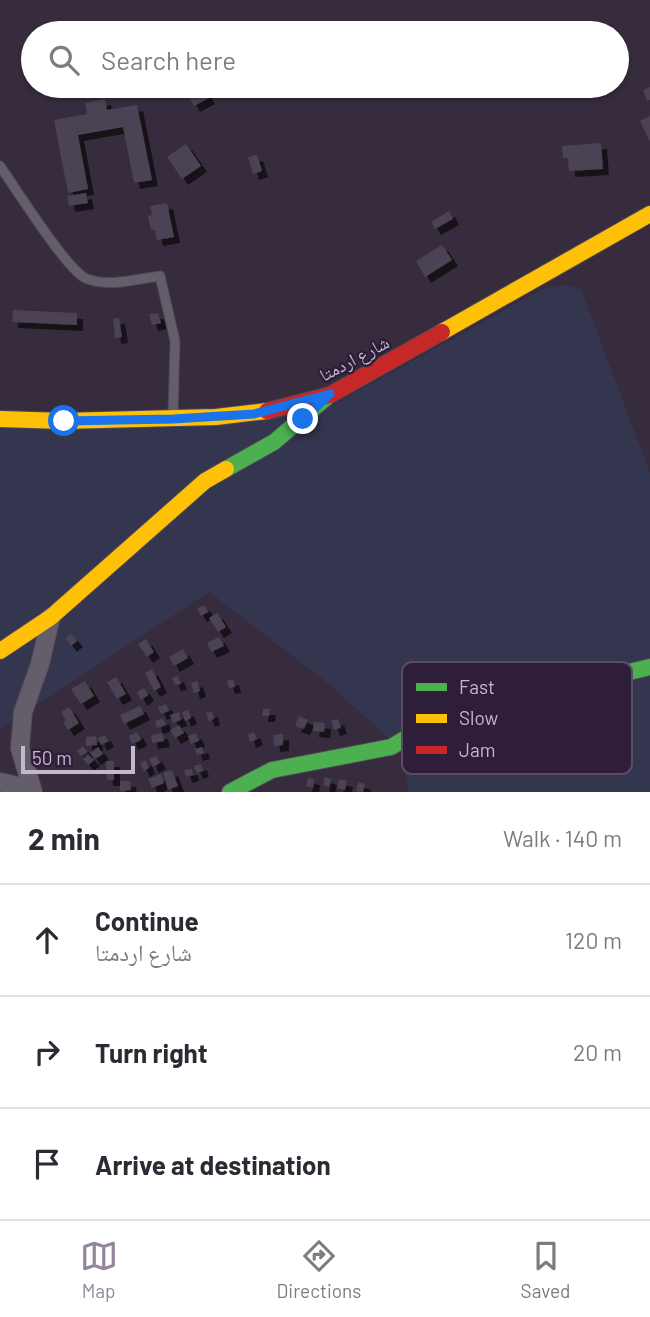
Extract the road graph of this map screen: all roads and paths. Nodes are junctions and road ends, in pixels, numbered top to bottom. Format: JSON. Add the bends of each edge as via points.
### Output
{"nodes":[{"id":1,"x":0,"y":166,"type":"edge"},
{"id":2,"x":650,"y":214,"type":"edge"},
{"id":3,"x":330,"y":394,"type":"junction"},
{"id":4,"x":0,"y":419,"type":"edge"},
{"id":5,"x":173,"y":419,"type":"junction"},
{"id":6,"x":51,"y":617,"type":"junction"},
{"id":7,"x":0,"y":651,"type":"edge"},
{"id":8,"x":650,"y":667,"type":"edge"},
{"id":9,"x":632,"y":671,"type":"edge"},
{"id":10,"x":402,"y":740,"type":"edge"},
{"id":11,"x":0,"y":782,"type":"edge"},
{"id":12,"x":21,"y":792,"type":"edge"},
{"id":13,"x":33,"y":792,"type":"edge"},
{"id":14,"x":230,"y":792,"type":"edge"}],
"edges":[{"from":1,"to":5,"type":"lane","via":[[69,264],[86,278],[109,283],[160,276],[175,341]]},
{"from":2,"to":3,"type":"street","name":"شارع اردمتا"},
{"from":3,"to":5,"type":"street","name":"شارع اردمتا","via":[[254,414]]},
{"from":3,"to":6,"type":"street","via":[[274,442],[205,481]]},
{"from":4,"to":5,"type":"street","name":"شارع اردمتا"},
{"from":6,"to":7,"type":"street"},
{"from":6,"to":13,"type":"street","via":[[23,712],[20,748]]},
{"from":8,"to":9,"type":"street"},
{"from":10,"to":14,"type":"street","via":[[391,747],[272,770]]},
{"from":11,"to":12,"type":"street"}]}
